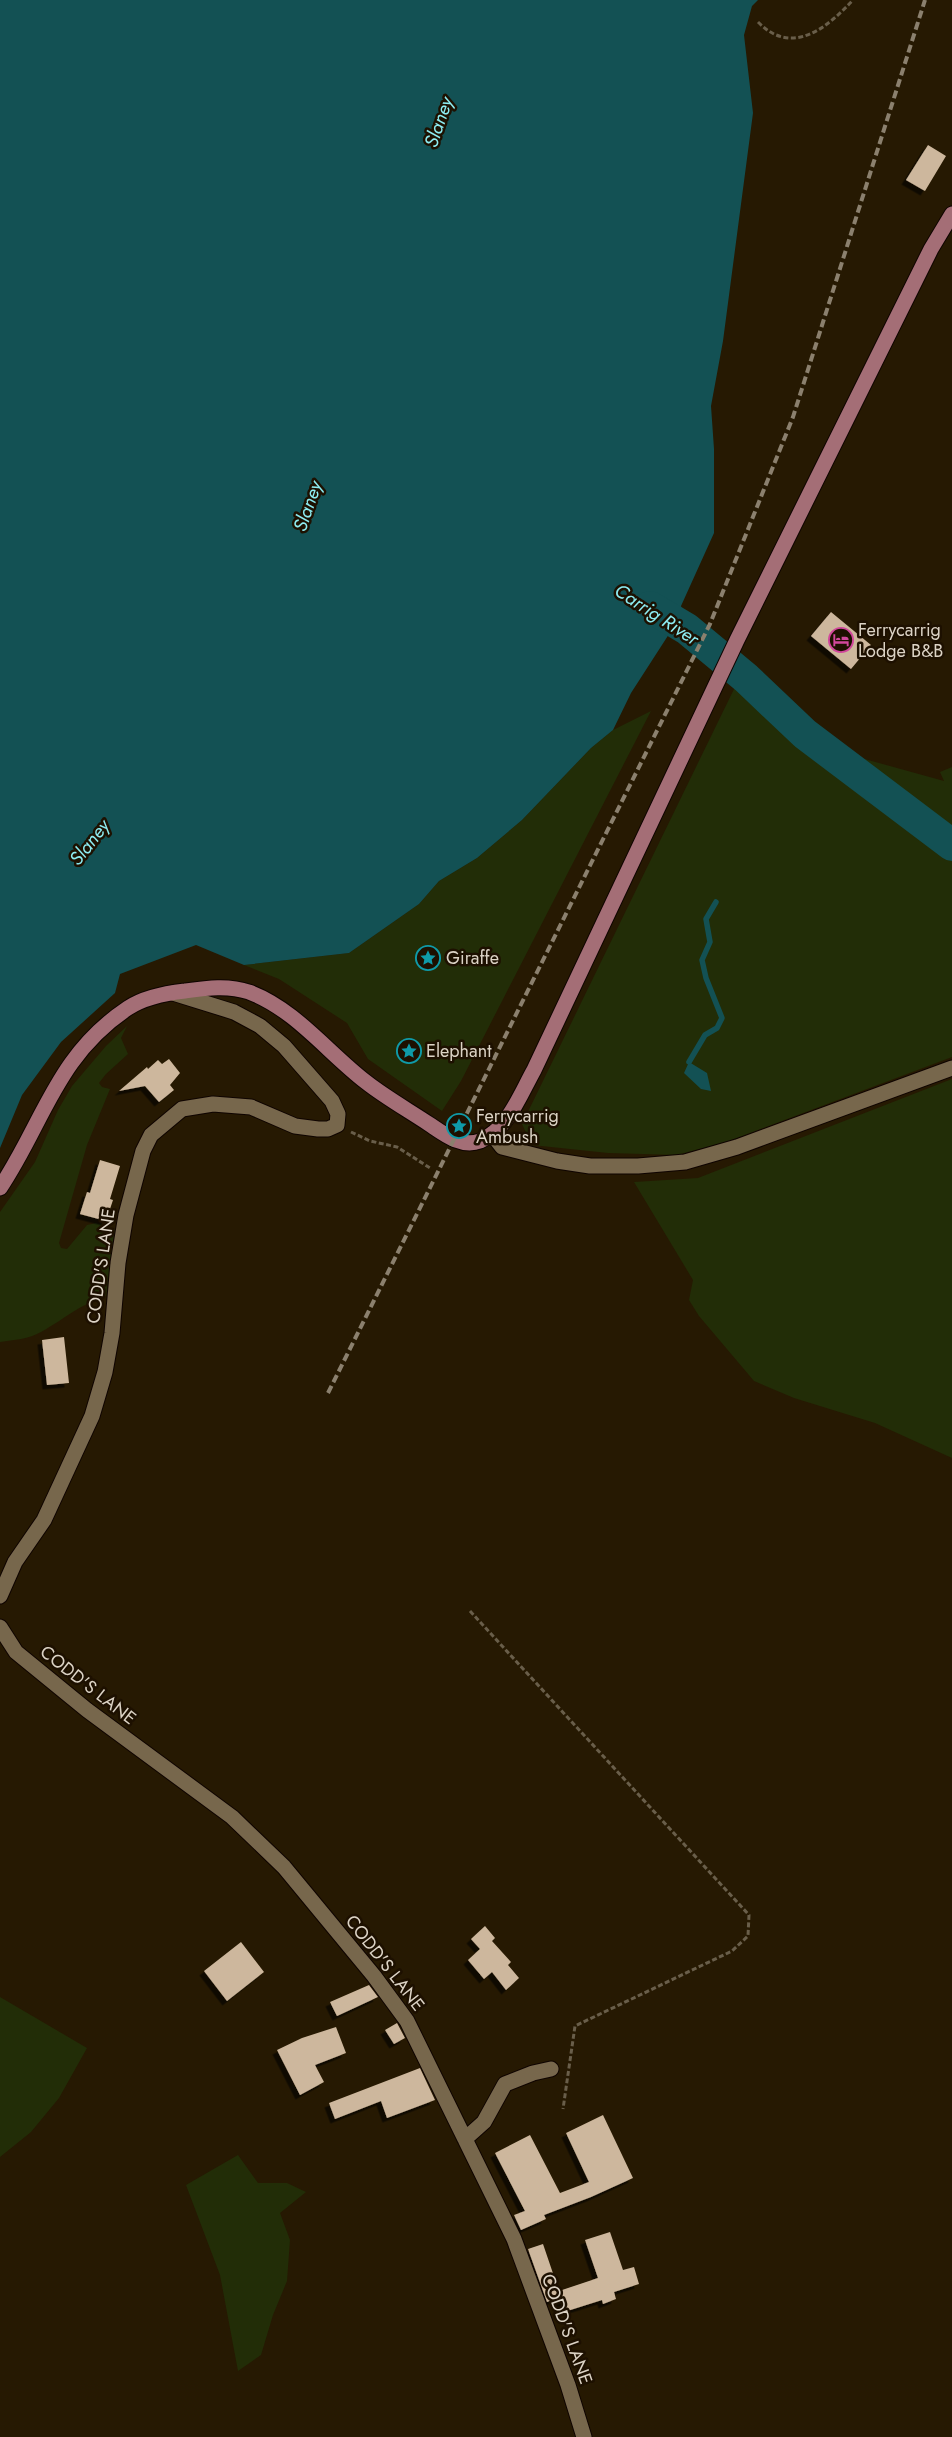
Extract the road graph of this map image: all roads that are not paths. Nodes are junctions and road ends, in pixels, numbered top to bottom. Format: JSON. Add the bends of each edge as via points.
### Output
{"nodes":[{"id":1,"x":952,"y":214,"type":"edge"},
{"id":2,"x":173,"y":993,"type":"junction"},
{"id":3,"x":952,"y":1068,"type":"edge"},
{"id":4,"x":492,"y":1134,"type":"junction"},
{"id":5,"x":0,"y":1188,"type":"edge"},
{"id":6,"x":0,"y":1596,"type":"edge"},
{"id":7,"x":0,"y":1627,"type":"edge"},
{"id":8,"x":551,"y":2068,"type":"dead end"},
{"id":9,"x":465,"y":2139,"type":"junction"},
{"id":10,"x":584,"y":2437,"type":"edge"}],
"edges":[{"from":1,"to":4,"type":"main road","via":[[931,249],[736,640],[534,1070],[506,1120]]},
{"from":2,"to":4,"type":"main road","via":[[212,987],[249,992],[288,1015],[366,1083],[445,1134],[463,1144]]},
{"from":2,"to":5,"type":"main road","via":[[129,1007],[84,1047],[59,1079],[17,1162]]},
{"from":2,"to":6,"type":"street","name":"CODD'S LANE","via":[[234,1012],[266,1031],[284,1046],[332,1101],[338,1114],[337,1125],[318,1130],[295,1126],[252,1107],[213,1104],[182,1109],[151,1135],[143,1151],[126,1215],[112,1333],[92,1416],[44,1520],[16,1562]]},
{"from":3,"to":4,"type":"street","via":[[737,1147],[685,1162],[590,1166],[557,1162],[502,1147]]},
{"from":7,"to":9,"type":"street","name":"CODD'S LANE","via":[[16,1652],[87,1710],[232,1817],[284,1867],[407,2021]]},
{"from":8,"to":9,"type":"street","via":[[505,2084],[484,2122]]},
{"from":9,"to":10,"type":"street","name":"CODD'S LANE","via":[[514,2239]]}]}
